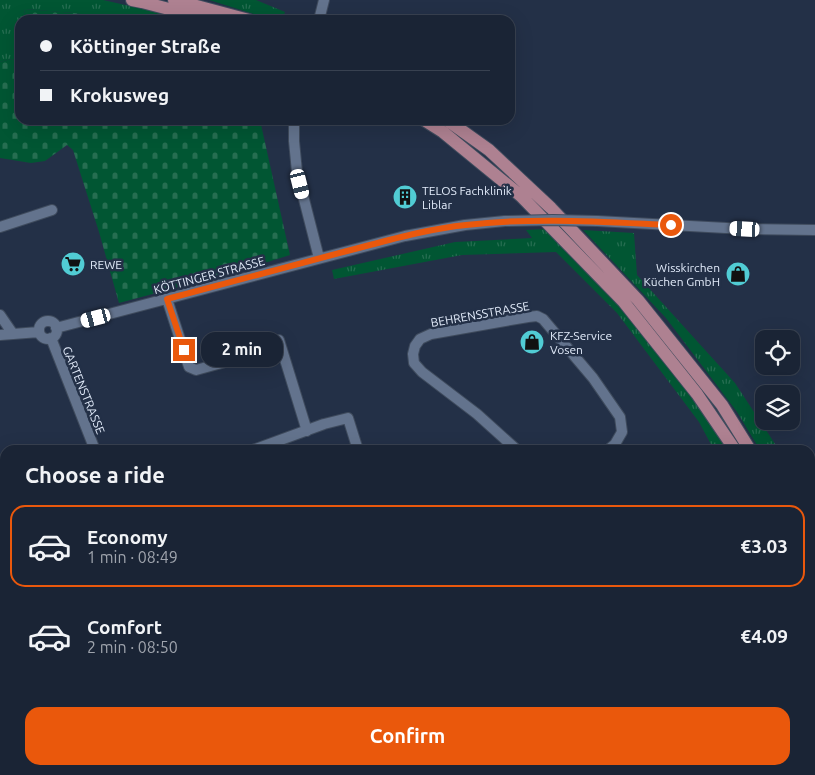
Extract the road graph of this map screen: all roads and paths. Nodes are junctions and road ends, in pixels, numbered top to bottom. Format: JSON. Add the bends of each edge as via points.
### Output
{"nodes":[{"id":1,"x":132,"y":0,"type":"edge"},
{"id":2,"x":174,"y":0,"type":"edge"},
{"id":3,"x":324,"y":0,"type":"edge"},
{"id":4,"x":192,"y":15,"type":"edge"},
{"id":5,"x":230,"y":15,"type":"edge"},
{"id":6,"x":320,"y":15,"type":"edge"},
{"id":7,"x":294,"y":125,"type":"edge"},
{"id":8,"x":432,"y":125,"type":"edge"},
{"id":9,"x":454,"y":125,"type":"edge"},
{"id":10,"x":52,"y":210,"type":"dead end"},
{"id":11,"x":0,"y":226,"type":"edge"},
{"id":12,"x":815,"y":230,"type":"edge"},
{"id":13,"x":320,"y":258,"type":"junction"},
{"id":14,"x":167,"y":299,"type":"junction"},
{"id":15,"x":0,"y":315,"type":"edge"},
{"id":16,"x":56,"y":328,"type":"junction"},
{"id":17,"x":39,"y":332,"type":"junction"},
{"id":18,"x":13,"y":334,"type":"junction"},
{"id":19,"x":0,"y":336,"type":"edge"},
{"id":20,"x":51,"y":338,"type":"junction"},
{"id":21,"x":307,"y":430,"type":"junction"},
{"id":22,"x":93,"y":445,"type":"edge"},
{"id":23,"x":266,"y":445,"type":"edge"},
{"id":24,"x":356,"y":445,"type":"edge"},
{"id":25,"x":512,"y":445,"type":"edge"},
{"id":26,"x":613,"y":445,"type":"edge"},
{"id":27,"x":732,"y":445,"type":"edge"},
{"id":28,"x":747,"y":445,"type":"edge"}],
"edges":[{"from":1,"to":4,"type":"main road"},
{"from":2,"to":5,"type":"main road"},
{"from":3,"to":6,"type":"street"},
{"from":7,"to":13,"type":"street","via":[[297,172]]},
{"from":8,"to":27,"type":"main road","via":[[521,196],[623,301],[697,394]]},
{"from":9,"to":28,"type":"main road","via":[[489,150],[537,195],[638,300],[722,405]]},
{"from":10,"to":11,"type":"street"},
{"from":12,"to":13,"type":"street","name":"KÖTTINGER STRASSE","bridge":true,"via":[[597,221],[505,221],[404,236]]},
{"from":13,"to":14,"type":"street","name":"KÖTTINGER STRASSE"},
{"from":14,"to":16,"type":"street","name":"KÖTTINGER STRASSE"},
{"from":14,"to":21,"type":"street","via":[[189,367],[196,370],[247,356],[255,348],[279,340]]},
{"from":15,"to":18,"type":"street"},
{"from":16,"to":17,"type":"street","via":[[48,322],[40,326]]},
{"from":16,"to":20,"type":"street","via":[[55,336]]},
{"from":17,"to":18,"type":"street"},
{"from":17,"to":20,"type":"street","via":[[44,338]]},
{"from":18,"to":19,"type":"street"},
{"from":20,"to":22,"type":"street","name":"GARTENSTRASSE"},
{"from":21,"to":23,"type":"street"},
{"from":21,"to":24,"type":"street","via":[[348,418]]},
{"from":25,"to":26,"type":"street","name":"BEHRENSSTRASSE","via":[[414,363],[415,346],[420,339],[431,334],[528,317],[543,319],[593,378],[620,417],[622,432]]}]}
